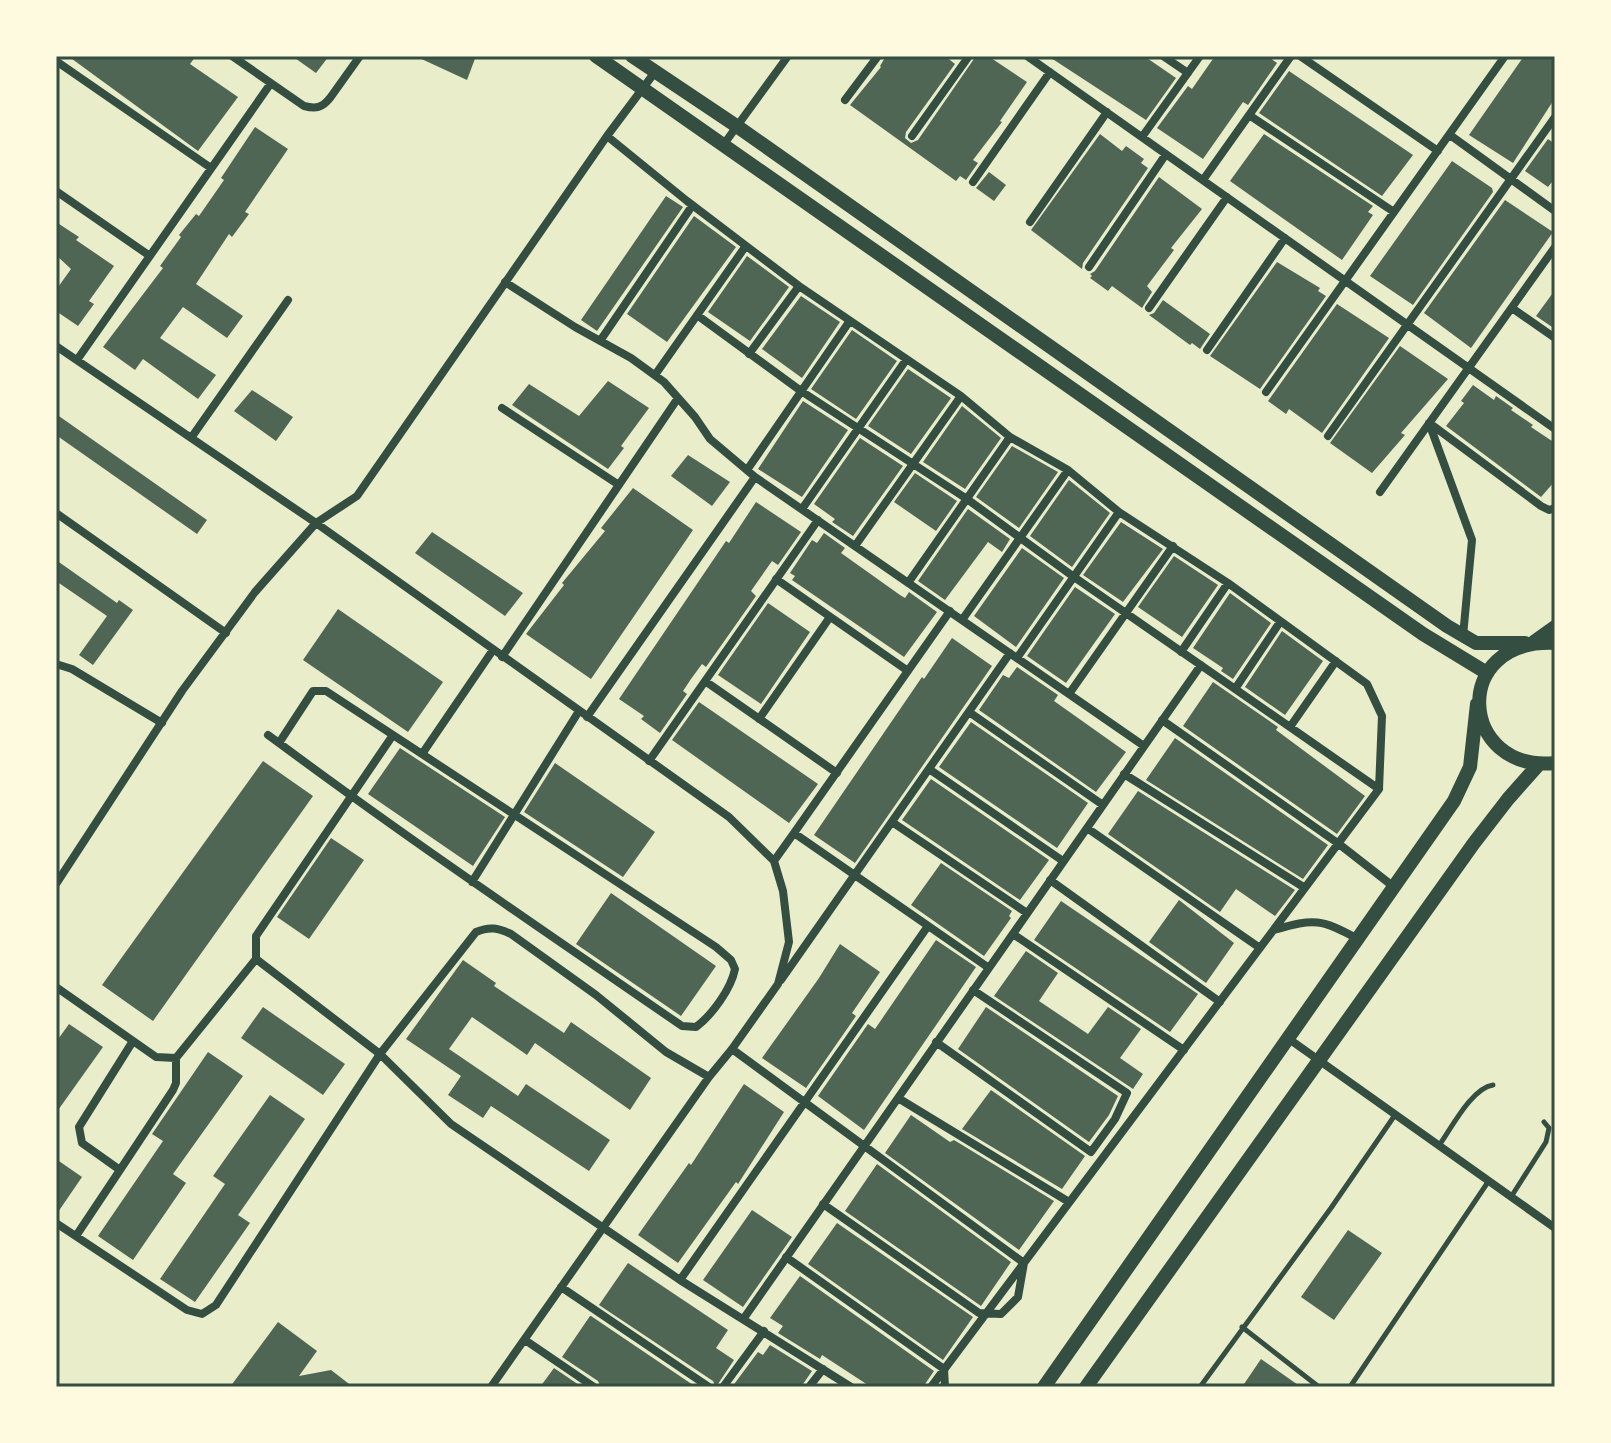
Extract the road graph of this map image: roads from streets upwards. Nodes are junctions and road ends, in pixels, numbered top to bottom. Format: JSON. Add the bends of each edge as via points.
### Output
{"nodes":[{"id":1,"x":232,"y":56,"type":"edge"},
{"id":2,"x":360,"y":56,"type":"edge"},
{"id":3,"x":596,"y":56,"type":"edge"},
{"id":4,"x":632,"y":56,"type":"edge"},
{"id":5,"x":788,"y":56,"type":"edge"},
{"id":6,"x":878,"y":56,"type":"edge"},
{"id":7,"x":969,"y":56,"type":"edge"},
{"id":8,"x":1027,"y":56,"type":"edge"},
{"id":9,"x":1163,"y":56,"type":"edge"},
{"id":10,"x":1200,"y":56,"type":"edge"},
{"id":11,"x":1291,"y":56,"type":"edge"},
{"id":12,"x":1300,"y":56,"type":"edge"},
{"id":13,"x":1505,"y":56,"type":"edge"},
{"id":14,"x":56,"y":61,"type":"edge"},
{"id":15,"x":655,"y":72,"type":"junction"},
{"id":16,"x":1050,"y":72,"type":"junction"},
{"id":17,"x":1188,"y":73,"type":"junction"},
{"id":18,"x":271,"y":83,"type":"junction"},
{"id":19,"x":641,"y":88,"type":"junction"},
{"id":20,"x":845,"y":100,"type":"dead end"},
{"id":21,"x":1107,"y":112,"type":"junction"},
{"id":22,"x":1249,"y":115,"type":"junction"},
{"id":23,"x":1555,"y":117,"type":"edge"},
{"id":24,"x":738,"y":127,"type":"junction"},
{"id":25,"x":1450,"y":135,"type":"junction"},
{"id":26,"x":607,"y":136,"type":"junction"},
{"id":27,"x":912,"y":136,"type":"dead end"},
{"id":28,"x":1142,"y":137,"type":"junction"},
{"id":29,"x":724,"y":144,"type":"junction"},
{"id":30,"x":1438,"y":151,"type":"junction"},
{"id":31,"x":1166,"y":154,"type":"junction"},
{"id":32,"x":211,"y":168,"type":"junction"},
{"id":33,"x":1511,"y":179,"type":"junction"},
{"id":34,"x":1203,"y":180,"type":"junction"},
{"id":35,"x":973,"y":182,"type":"dead end"},
{"id":36,"x":56,"y":191,"type":"edge"},
{"id":37,"x":1227,"y":197,"type":"junction"},
{"id":38,"x":692,"y":206,"type":"junction"},
{"id":39,"x":1555,"y":211,"type":"edge"},
{"id":40,"x":1394,"y":212,"type":"junction"},
{"id":41,"x":1030,"y":222,"type":"dead end"},
{"id":42,"x":1285,"y":238,"type":"junction"},
{"id":43,"x":745,"y":247,"type":"junction"},
{"id":44,"x":1555,"y":247,"type":"edge"},
{"id":45,"x":150,"y":256,"type":"junction"},
{"id":46,"x":1089,"y":267,"type":"dead end"},
{"id":47,"x":1346,"y":281,"type":"junction"},
{"id":48,"x":505,"y":282,"type":"junction"},
{"id":49,"x":799,"y":286,"type":"junction"},
{"id":50,"x":288,"y":300,"type":"dead end"},
{"id":51,"x":1149,"y":308,"type":"dead end"},
{"id":52,"x":1512,"y":308,"type":"junction"},
{"id":53,"x":697,"y":315,"type":"junction"},
{"id":54,"x":849,"y":322,"type":"junction"},
{"id":55,"x":1409,"y":325,"type":"junction"},
{"id":56,"x":1555,"y":338,"type":"edge"},
{"id":57,"x":600,"y":341,"type":"junction"},
{"id":58,"x":56,"y":346,"type":"edge"},
{"id":59,"x":1207,"y":350,"type":"dead end"},
{"id":60,"x":749,"y":354,"type":"junction"},
{"id":61,"x":77,"y":360,"type":"junction"},
{"id":62,"x":906,"y":360,"type":"junction"},
{"id":63,"x":1469,"y":368,"type":"junction"},
{"id":64,"x":655,"y":375,"type":"junction"},
{"id":65,"x":801,"y":391,"type":"junction"},
{"id":66,"x":1266,"y":392,"type":"dead end"},
{"id":67,"x":961,"y":396,"type":"junction"},
{"id":68,"x":678,"y":398,"type":"junction"},
{"id":69,"x":502,"y":408,"type":"dead end"},
{"id":70,"x":1429,"y":423,"type":"junction"},
{"id":71,"x":1555,"y":429,"type":"edge"},
{"id":72,"x":1328,"y":436,"type":"dead end"},
{"id":73,"x":1010,"y":437,"type":"junction"},
{"id":74,"x":191,"y":438,"type":"junction"},
{"id":75,"x":913,"y":464,"type":"junction"},
{"id":76,"x":747,"y":470,"type":"junction"},
{"id":77,"x":1068,"y":470,"type":"junction"},
{"id":78,"x":755,"y":477,"type":"junction"},
{"id":79,"x":619,"y":485,"type":"junction"},
{"id":80,"x":1380,"y":492,"type":"dead end"},
{"id":81,"x":967,"y":499,"type":"junction"},
{"id":82,"x":1555,"y":508,"type":"edge"},
{"id":83,"x":802,"y":509,"type":"junction"},
{"id":84,"x":1119,"y":512,"type":"junction"},
{"id":85,"x":56,"y":513,"type":"edge"},
{"id":86,"x":818,"y":520,"type":"junction"},
{"id":87,"x":316,"y":523,"type":"junction"},
{"id":88,"x":855,"y":546,"type":"junction"},
{"id":89,"x":1173,"y":546,"type":"junction"},
{"id":90,"x":1074,"y":577,"type":"junction"},
{"id":91,"x":776,"y":579,"type":"junction"},
{"id":92,"x":908,"y":583,"type":"junction"},
{"id":93,"x":1228,"y":583,"type":"junction"},
{"id":94,"x":950,"y":611,"type":"junction"},
{"id":95,"x":1126,"y":613,"type":"junction"},
{"id":96,"x":830,"y":617,"type":"junction"},
{"id":97,"x":962,"y":620,"type":"junction"},
{"id":98,"x":1280,"y":622,"type":"junction"},
{"id":99,"x":1555,"y":627,"type":"edge"},
{"id":100,"x":226,"y":633,"type":"junction"},
{"id":101,"x":1463,"y":636,"type":"junction"},
{"id":102,"x":1530,"y":643,"type":"junction"},
{"id":103,"x":1555,"y":643,"type":"edge"},
{"id":104,"x":493,"y":650,"type":"junction"},
{"id":105,"x":1181,"y":652,"type":"junction"},
{"id":106,"x":1013,"y":656,"type":"junction"},
{"id":107,"x":502,"y":657,"type":"junction"},
{"id":108,"x":1336,"y":661,"type":"junction"},
{"id":109,"x":56,"y":664,"type":"edge"},
{"id":110,"x":1201,"y":665,"type":"junction"},
{"id":111,"x":908,"y":671,"type":"junction"},
{"id":112,"x":1487,"y":673,"type":"junction"},
{"id":113,"x":705,"y":681,"type":"junction"},
{"id":114,"x":1235,"y":689,"type":"junction"},
{"id":115,"x":1069,"y":694,"type":"junction"},
{"id":116,"x":1477,"y":704,"type":"junction"},
{"id":117,"x":969,"y":712,"type":"junction"},
{"id":118,"x":583,"y":714,"type":"junction"},
{"id":119,"x":759,"y":719,"type":"junction"},
{"id":120,"x":1162,"y":720,"type":"junction"},
{"id":121,"x":162,"y":723,"type":"junction"},
{"id":122,"x":1290,"y":727,"type":"junction"},
{"id":123,"x":268,"y":735,"type":"dead end"},
{"id":124,"x":393,"y":735,"type":"junction"},
{"id":125,"x":279,"y":743,"type":"junction"},
{"id":126,"x":1144,"y":746,"type":"junction"},
{"id":127,"x":422,"y":754,"type":"junction"},
{"id":128,"x":649,"y":761,"type":"junction"},
{"id":129,"x":1555,"y":763,"type":"edge"},
{"id":130,"x":1539,"y":764,"type":"junction"},
{"id":131,"x":929,"y":769,"type":"junction"},
{"id":132,"x":837,"y":773,"type":"junction"},
{"id":133,"x":1124,"y":774,"type":"junction"},
{"id":134,"x":1379,"y":789,"type":"junction"},
{"id":135,"x":350,"y":796,"type":"junction"},
{"id":136,"x":1103,"y":805,"type":"junction"},
{"id":137,"x":515,"y":814,"type":"junction"},
{"id":138,"x":892,"y":822,"type":"junction"},
{"id":139,"x":1087,"y":828,"type":"junction"},
{"id":140,"x":794,"y":833,"type":"junction"},
{"id":141,"x":1339,"y":844,"type":"junction"},
{"id":142,"x":774,"y":861,"type":"junction"},
{"id":143,"x":1063,"y":861,"type":"junction"},
{"id":144,"x":854,"y":875,"type":"junction"},
{"id":145,"x":1050,"y":880,"type":"junction"},
{"id":146,"x":472,"y":882,"type":"junction"},
{"id":147,"x":56,"y":884,"type":"edge"},
{"id":148,"x":1305,"y":888,"type":"junction"},
{"id":149,"x":1395,"y":888,"type":"junction"},
{"id":150,"x":1027,"y":913,"type":"junction"},
{"id":151,"x":928,"y":926,"type":"junction"},
{"id":152,"x":1274,"y":930,"type":"junction"},
{"id":153,"x":1013,"y":934,"type":"junction"},
{"id":154,"x":1359,"y":939,"type":"junction"},
{"id":155,"x":1260,"y":948,"type":"junction"},
{"id":156,"x":256,"y":959,"type":"junction"},
{"id":157,"x":989,"y":968,"type":"junction"},
{"id":158,"x":778,"y":984,"type":"junction"},
{"id":159,"x":56,"y":987,"type":"edge"},
{"id":160,"x":973,"y":990,"type":"junction"},
{"id":161,"x":1220,"y":1002,"type":"junction"},
{"id":162,"x":1289,"y":1039,"type":"junction"},
{"id":163,"x":133,"y":1041,"type":"junction"},
{"id":164,"x":936,"y":1042,"type":"junction"},
{"id":165,"x":732,"y":1049,"type":"junction"},
{"id":166,"x":1184,"y":1050,"type":"junction"},
{"id":167,"x":380,"y":1054,"type":"junction"},
{"id":168,"x":176,"y":1058,"type":"junction"},
{"id":169,"x":1319,"y":1062,"type":"junction"},
{"id":170,"x":709,"y":1077,"type":"junction"},
{"id":171,"x":898,"y":1098,"type":"junction"},
{"id":172,"x":805,"y":1102,"type":"junction"},
{"id":173,"x":865,"y":1145,"type":"junction"},
{"id":174,"x":120,"y":1170,"type":"junction"},
{"id":175,"x":1069,"y":1202,"type":"junction"},
{"id":176,"x":823,"y":1204,"type":"junction"},
{"id":177,"x":56,"y":1223,"type":"edge"},
{"id":178,"x":605,"y":1228,"type":"junction"},
{"id":179,"x":1555,"y":1228,"type":"edge"},
{"id":180,"x":76,"y":1236,"type":"junction"},
{"id":181,"x":786,"y":1257,"type":"junction"},
{"id":182,"x":1024,"y":1263,"type":"junction"},
{"id":183,"x":680,"y":1280,"type":"junction"},
{"id":184,"x":561,"y":1287,"type":"junction"},
{"id":185,"x":986,"y":1313,"type":"junction"},
{"id":186,"x":744,"y":1318,"type":"junction"},
{"id":187,"x":764,"y":1331,"type":"junction"},
{"id":188,"x":525,"y":1340,"type":"junction"},
{"id":189,"x":823,"y":1369,"type":"junction"},
{"id":190,"x":944,"y":1369,"type":"junction"},
{"id":191,"x":491,"y":1387,"type":"edge"},
{"id":192,"x":594,"y":1387,"type":"edge"},
{"id":193,"x":709,"y":1387,"type":"edge"},
{"id":194,"x":723,"y":1387,"type":"edge"},
{"id":195,"x":809,"y":1387,"type":"edge"},
{"id":196,"x":851,"y":1387,"type":"edge"},
{"id":197,"x":931,"y":1387,"type":"edge"},
{"id":198,"x":945,"y":1387,"type":"edge"},
{"id":199,"x":1044,"y":1387,"type":"edge"},
{"id":200,"x":1086,"y":1387,"type":"edge"}],
"edges":[{"from":1,"to":18,"type":"street"},
{"from":2,"to":18,"type":"street","via":[[324,105],[304,106]]},
{"from":3,"to":19,"type":"street"},
{"from":4,"to":15,"type":"street"},
{"from":5,"to":24,"type":"street"},
{"from":6,"to":20,"type":"street"},
{"from":7,"to":27,"type":"street"},
{"from":8,"to":16,"type":"street"},
{"from":9,"to":17,"type":"street"},
{"from":10,"to":17,"type":"street"},
{"from":11,"to":22,"type":"street"},
{"from":12,"to":30,"type":"street"},
{"from":13,"to":25,"type":"street"},
{"from":14,"to":32,"type":"street"},
{"from":15,"to":19,"type":"street"},
{"from":15,"to":24,"type":"street"},
{"from":16,"to":21,"type":"street"},
{"from":16,"to":35,"type":"street"},
{"from":17,"to":28,"type":"street"},
{"from":18,"to":32,"type":"street"},
{"from":19,"to":26,"type":"street"},
{"from":19,"to":29,"type":"street"},
{"from":21,"to":28,"type":"street"},
{"from":21,"to":41,"type":"street"},
{"from":22,"to":34,"type":"street"},
{"from":22,"to":40,"type":"street"},
{"from":23,"to":33,"type":"street"},
{"from":24,"to":29,"type":"street"},
{"from":24,"to":101,"type":"street"},
{"from":25,"to":30,"type":"street"},
{"from":25,"to":33,"type":"street"},
{"from":26,"to":38,"type":"street"},
{"from":26,"to":48,"type":"street"},
{"from":28,"to":31,"type":"street"},
{"from":29,"to":112,"type":"street","via":[[1423,634]]},
{"from":30,"to":40,"type":"street"},
{"from":31,"to":34,"type":"street"},
{"from":31,"to":46,"type":"street"},
{"from":32,"to":45,"type":"street"},
{"from":33,"to":39,"type":"street"},
{"from":33,"to":55,"type":"street"},
{"from":34,"to":37,"type":"street"},
{"from":36,"to":45,"type":"street"},
{"from":37,"to":42,"type":"street"},
{"from":37,"to":51,"type":"street"},
{"from":38,"to":43,"type":"street"},
{"from":38,"to":57,"type":"street"},
{"from":40,"to":47,"type":"street"},
{"from":42,"to":47,"type":"street"},
{"from":42,"to":59,"type":"street"},
{"from":43,"to":49,"type":"street"},
{"from":43,"to":53,"type":"street"},
{"from":44,"to":52,"type":"street"},
{"from":45,"to":61,"type":"street"},
{"from":47,"to":55,"type":"street"},
{"from":47,"to":66,"type":"street"},
{"from":48,"to":57,"type":"street"},
{"from":48,"to":87,"type":"street","via":[[357,496]]},
{"from":49,"to":54,"type":"street"},
{"from":49,"to":60,"type":"street"},
{"from":50,"to":74,"type":"street"},
{"from":52,"to":56,"type":"street"},
{"from":52,"to":63,"type":"street"},
{"from":53,"to":60,"type":"street"},
{"from":53,"to":64,"type":"street"},
{"from":54,"to":62,"type":"street"},
{"from":54,"to":65,"type":"street"},
{"from":55,"to":63,"type":"street"},
{"from":55,"to":72,"type":"street"},
{"from":57,"to":64,"type":"street"},
{"from":58,"to":61,"type":"street"},
{"from":60,"to":65,"type":"street"},
{"from":61,"to":74,"type":"street"},
{"from":62,"to":67,"type":"street"},
{"from":62,"to":83,"type":"street"},
{"from":63,"to":70,"type":"street"},
{"from":63,"to":71,"type":"street"},
{"from":64,"to":68,"type":"street"},
{"from":65,"to":75,"type":"street"},
{"from":65,"to":76,"type":"street"},
{"from":67,"to":73,"type":"street"},
{"from":67,"to":75,"type":"street"},
{"from":68,"to":76,"type":"street","via":[[710,439]]},
{"from":68,"to":79,"type":"street"},
{"from":69,"to":79,"type":"street"},
{"from":70,"to":80,"type":"street"},
{"from":70,"to":82,"type":"street","via":[[1541,506]]},
{"from":70,"to":101,"type":"street","via":[[1472,540]]},
{"from":73,"to":77,"type":"street"},
{"from":73,"to":81,"type":"street"},
{"from":74,"to":87,"type":"street"},
{"from":75,"to":81,"type":"street"},
{"from":75,"to":88,"type":"street"},
{"from":76,"to":78,"type":"street"},
{"from":77,"to":84,"type":"street"},
{"from":77,"to":97,"type":"street"},
{"from":78,"to":83,"type":"street"},
{"from":78,"to":118,"type":"street"},
{"from":79,"to":107,"type":"street"},
{"from":81,"to":90,"type":"street"},
{"from":81,"to":92,"type":"street"},
{"from":83,"to":86,"type":"street"},
{"from":84,"to":89,"type":"street"},
{"from":84,"to":90,"type":"street"},
{"from":85,"to":100,"type":"street"},
{"from":86,"to":88,"type":"street"},
{"from":86,"to":91,"type":"street"},
{"from":87,"to":100,"type":"street"},
{"from":87,"to":104,"type":"street"},
{"from":88,"to":92,"type":"street"},
{"from":89,"to":93,"type":"street"},
{"from":89,"to":95,"type":"street"},
{"from":90,"to":95,"type":"street"},
{"from":90,"to":106,"type":"street"},
{"from":91,"to":96,"type":"street"},
{"from":91,"to":113,"type":"street"},
{"from":92,"to":94,"type":"street"},
{"from":93,"to":98,"type":"street"},
{"from":93,"to":105,"type":"street"},
{"from":94,"to":97,"type":"street"},
{"from":94,"to":111,"type":"street"},
{"from":95,"to":105,"type":"street"},
{"from":95,"to":115,"type":"street"},
{"from":96,"to":111,"type":"street"},
{"from":96,"to":119,"type":"street"},
{"from":97,"to":106,"type":"street"},
{"from":98,"to":108,"type":"street"},
{"from":98,"to":114,"type":"street"},
{"from":99,"to":102,"type":"street"},
{"from":100,"to":121,"type":"street"},
{"from":101,"to":102,"type":"street","via":[[1476,643]]},
{"from":102,"to":103,"type":"street"},
{"from":102,"to":112,"type":"street","via":[[1504,655]]},
{"from":104,"to":107,"type":"street"},
{"from":104,"to":127,"type":"street"},
{"from":105,"to":110,"type":"street"},
{"from":106,"to":115,"type":"street"},
{"from":106,"to":117,"type":"street"},
{"from":107,"to":118,"type":"street"},
{"from":108,"to":122,"type":"street"},
{"from":108,"to":134,"type":"street","via":[[1367,684],[1382,716]]},
{"from":109,"to":121,"type":"street"},
{"from":110,"to":114,"type":"street"},
{"from":110,"to":120,"type":"street"},
{"from":111,"to":132,"type":"street"},
{"from":112,"to":116,"type":"street"},
{"from":113,"to":119,"type":"street"},
{"from":113,"to":128,"type":"street"},
{"from":114,"to":122,"type":"street"},
{"from":115,"to":126,"type":"street"},
{"from":116,"to":130,"type":"street","via":[[1491,739],[1521,761]]},
{"from":116,"to":149,"type":"street","via":[[1470,767],[1454,801]]},
{"from":117,"to":131,"type":"street"},
{"from":117,"to":136,"type":"street"},
{"from":118,"to":128,"type":"street"},
{"from":118,"to":137,"type":"street"},
{"from":119,"to":132,"type":"street"},
{"from":120,"to":126,"type":"street"},
{"from":120,"to":141,"type":"street"},
{"from":121,"to":147,"type":"street"},
{"from":122,"to":134,"type":"street"},
{"from":123,"to":125,"type":"street"},
{"from":124,"to":125,"type":"street","via":[[320,689],[313,691]]},
{"from":124,"to":127,"type":"street"},
{"from":124,"to":135,"type":"street"},
{"from":125,"to":135,"type":"street"},
{"from":126,"to":133,"type":"street"},
{"from":127,"to":137,"type":"street"},
{"from":128,"to":142,"type":"street","via":[[729,817]]},
{"from":129,"to":130,"type":"street"},
{"from":130,"to":169,"type":"street","via":[[1474,843]]},
{"from":131,"to":138,"type":"street"},
{"from":131,"to":143,"type":"street"},
{"from":132,"to":140,"type":"street"},
{"from":133,"to":136,"type":"street"},
{"from":133,"to":148,"type":"street"},
{"from":134,"to":141,"type":"street"},
{"from":135,"to":146,"type":"street"},
{"from":135,"to":156,"type":"street","via":[[256,936]]},
{"from":136,"to":139,"type":"street"},
{"from":137,"to":146,"type":"street"},
{"from":137,"to":146,"type":"street","via":[[716,947],[731,960],[733,979],[705,1020],[696,1027],[682,1026]]},
{"from":138,"to":144,"type":"street"},
{"from":138,"to":150,"type":"street"},
{"from":139,"to":143,"type":"street"},
{"from":139,"to":155,"type":"street"},
{"from":140,"to":142,"type":"street"},
{"from":140,"to":144,"type":"street"},
{"from":141,"to":148,"type":"street"},
{"from":141,"to":149,"type":"street"},
{"from":142,"to":158,"type":"street","via":[[789,942]]},
{"from":143,"to":145,"type":"street"},
{"from":144,"to":151,"type":"street"},
{"from":144,"to":158,"type":"street"},
{"from":145,"to":150,"type":"street"},
{"from":145,"to":161,"type":"street"},
{"from":148,"to":152,"type":"street"},
{"from":149,"to":154,"type":"street"},
{"from":150,"to":153,"type":"street"},
{"from":151,"to":157,"type":"street"},
{"from":151,"to":172,"type":"street"},
{"from":152,"to":154,"type":"street","via":[[1325,921]]},
{"from":152,"to":155,"type":"street"},
{"from":153,"to":157,"type":"street"},
{"from":153,"to":166,"type":"street"},
{"from":154,"to":162,"type":"street"},
{"from":155,"to":161,"type":"street"},
{"from":156,"to":167,"type":"street"},
{"from":156,"to":168,"type":"street"},
{"from":157,"to":160,"type":"street"},
{"from":158,"to":165,"type":"street"},
{"from":159,"to":163,"type":"street"},
{"from":160,"to":164,"type":"street"},
{"from":160,"to":164,"type":"street","via":[[1127,1093],[1115,1119],[1091,1152]]},
{"from":161,"to":166,"type":"street"},
{"from":162,"to":169,"type":"street"},
{"from":162,"to":199,"type":"street"},
{"from":163,"to":168,"type":"street","via":[[156,1057]]},
{"from":163,"to":174,"type":"street","via":[[79,1127],[82,1143]]},
{"from":164,"to":171,"type":"street"},
{"from":165,"to":170,"type":"street"},
{"from":165,"to":172,"type":"street"},
{"from":166,"to":175,"type":"street"},
{"from":167,"to":170,"type":"street","via":[[476,932],[486,927],[511,934],[666,1052]]},
{"from":167,"to":178,"type":"street","via":[[451,1124]]},
{"from":167,"to":180,"type":"street","via":[[216,1305],[202,1314],[187,1310]]},
{"from":168,"to":174,"type":"street","via":[[173,1090]]},
{"from":169,"to":179,"type":"street"},
{"from":169,"to":200,"type":"street"},
{"from":170,"to":178,"type":"street"},
{"from":171,"to":173,"type":"street"},
{"from":171,"to":175,"type":"street"},
{"from":172,"to":173,"type":"street"},
{"from":172,"to":183,"type":"street"},
{"from":173,"to":176,"type":"street"},
{"from":173,"to":182,"type":"street"},
{"from":174,"to":180,"type":"street"},
{"from":175,"to":182,"type":"street"},
{"from":176,"to":181,"type":"street"},
{"from":176,"to":185,"type":"street"},
{"from":177,"to":180,"type":"street"},
{"from":178,"to":183,"type":"street"},
{"from":178,"to":184,"type":"street"},
{"from":181,"to":186,"type":"street"},
{"from":181,"to":190,"type":"street"},
{"from":182,"to":185,"type":"street"},
{"from":182,"to":185,"type":"street","via":[[1011,1307],[1001,1314]]},
{"from":183,"to":186,"type":"street"},
{"from":184,"to":188,"type":"street"},
{"from":184,"to":193,"type":"street"},
{"from":185,"to":190,"type":"street"},
{"from":186,"to":187,"type":"street"},
{"from":187,"to":189,"type":"street"},
{"from":187,"to":194,"type":"street"},
{"from":188,"to":191,"type":"street"},
{"from":188,"to":192,"type":"street"},
{"from":189,"to":195,"type":"street"},
{"from":189,"to":196,"type":"street"},
{"from":190,"to":197,"type":"street"},
{"from":190,"to":198,"type":"street"}]}
